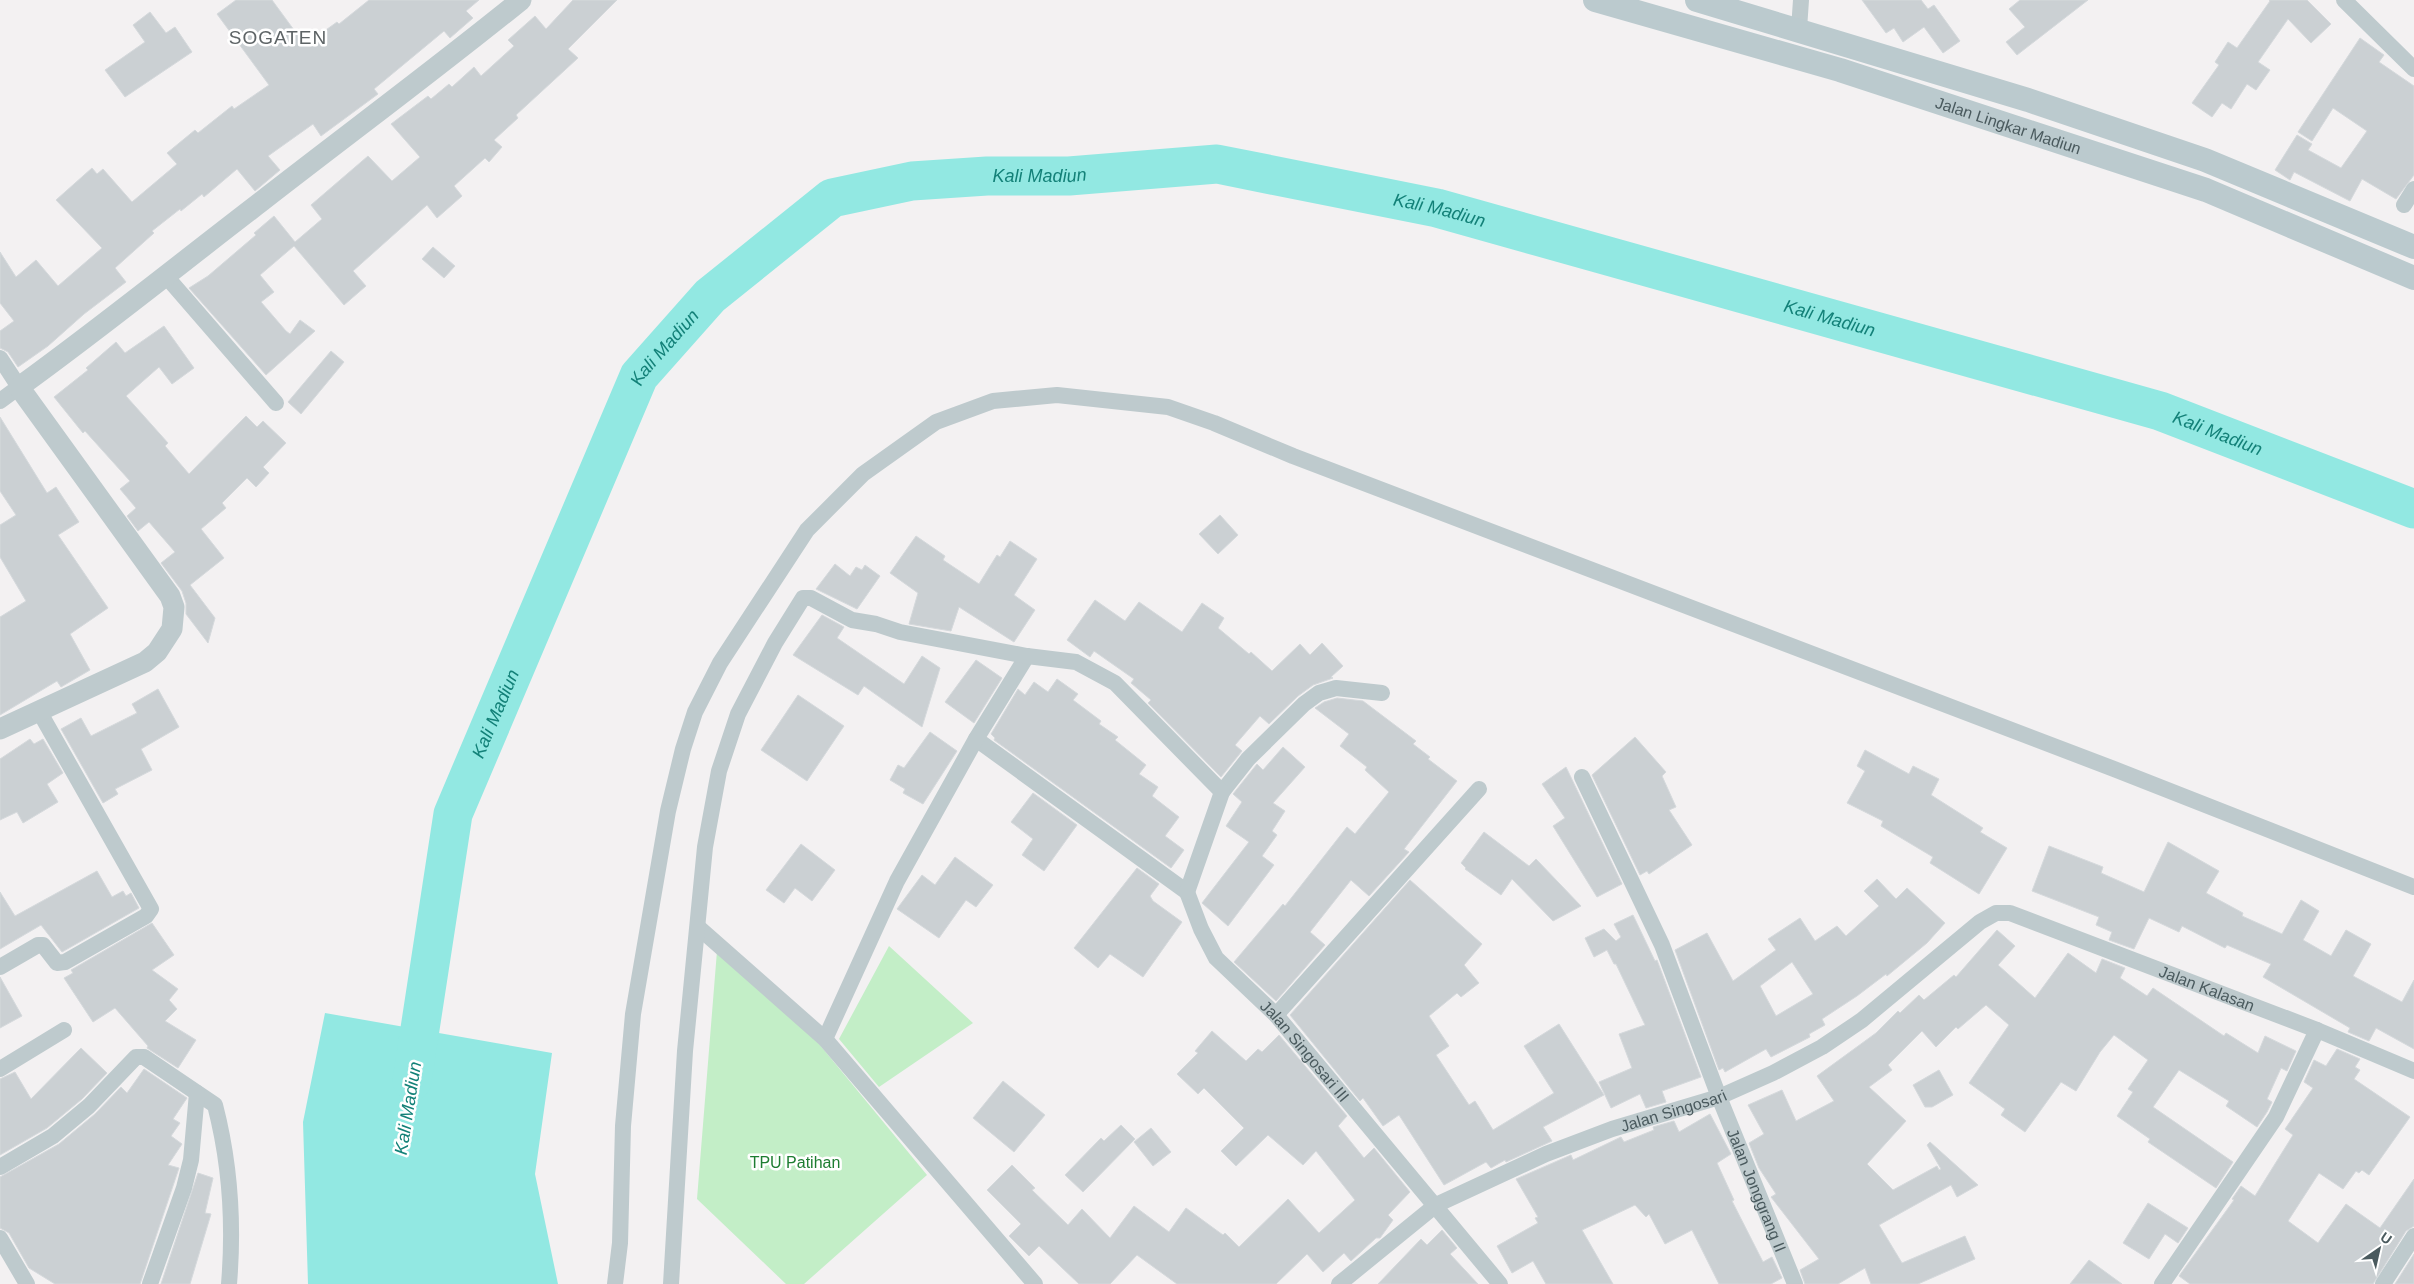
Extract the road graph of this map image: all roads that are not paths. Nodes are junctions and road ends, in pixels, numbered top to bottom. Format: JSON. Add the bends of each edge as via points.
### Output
{"nodes":[{"id":1,"x":521,"y":0,"type":"edge"},
{"id":2,"x":1595,"y":0,"type":"edge"},
{"id":3,"x":1697,"y":0,"type":"edge"},
{"id":4,"x":1801,"y":0,"type":"edge"},
{"id":5,"x":2344,"y":0,"type":"edge"},
{"id":6,"x":1799,"y":29,"type":"junction"},
{"id":7,"x":1884,"y":55,"type":"junction"},
{"id":8,"x":2414,"y":69,"type":"edge"},
{"id":9,"x":1877,"y":82,"type":"junction"},
{"id":10,"x":2414,"y":190,"type":"edge"},
{"id":11,"x":2404,"y":205,"type":"dead end"},
{"id":12,"x":2414,"y":247,"type":"edge"},
{"id":13,"x":165,"y":276,"type":"junction"},
{"id":14,"x":2414,"y":278,"type":"edge"},
{"id":15,"x":0,"y":358,"type":"edge"},
{"id":16,"x":19,"y":387,"type":"junction"},
{"id":17,"x":0,"y":401,"type":"edge"},
{"id":18,"x":276,"y":403,"type":"dead end"},
{"id":19,"x":1027,"y":656,"type":"junction"},
{"id":20,"x":1382,"y":693,"type":"dead end"},
{"id":21,"x":38,"y":711,"type":"junction"},
{"id":22,"x":0,"y":729,"type":"edge"},
{"id":23,"x":976,"y":739,"type":"junction"},
{"id":24,"x":1582,"y":777,"type":"dead end"},
{"id":25,"x":1479,"y":789,"type":"dead end"},
{"id":26,"x":1222,"y":792,"type":"junction"},
{"id":27,"x":2414,"y":887,"type":"edge"},
{"id":28,"x":1187,"y":892,"type":"junction"},
{"id":29,"x":1996,"y":913,"type":"joint"},
{"id":30,"x":698,"y":927,"type":"junction"},
{"id":31,"x":0,"y":967,"type":"edge"},
{"id":32,"x":1276,"y":1015,"type":"junction"},
{"id":33,"x":64,"y":1030,"type":"dead end"},
{"id":34,"x":2317,"y":1030,"type":"junction"},
{"id":35,"x":825,"y":1039,"type":"junction"},
{"id":36,"x":0,"y":1069,"type":"edge"},
{"id":37,"x":2414,"y":1071,"type":"edge"},
{"id":38,"x":197,"y":1093,"type":"junction"},
{"id":39,"x":1719,"y":1097,"type":"junction"},
{"id":40,"x":0,"y":1167,"type":"edge"},
{"id":41,"x":1436,"y":1205,"type":"junction"},
{"id":42,"x":2414,"y":1236,"type":"edge"},
{"id":43,"x":0,"y":1238,"type":"edge"},
{"id":44,"x":27,"y":1284,"type":"edge"},
{"id":45,"x":150,"y":1284,"type":"edge"},
{"id":46,"x":229,"y":1284,"type":"edge"},
{"id":47,"x":615,"y":1284,"type":"edge"},
{"id":48,"x":671,"y":1284,"type":"edge"},
{"id":49,"x":1036,"y":1284,"type":"edge"},
{"id":50,"x":1339,"y":1284,"type":"edge"},
{"id":51,"x":1500,"y":1284,"type":"edge"},
{"id":52,"x":1795,"y":1284,"type":"edge"},
{"id":53,"x":2162,"y":1284,"type":"edge"},
{"id":54,"x":2383,"y":1284,"type":"edge"}],
"edges":[{"from":1,"to":13,"type":"street","via":[[417,84]]},
{"from":2,"to":9,"type":"main road","name":"Jalan Lingkar Madiun"},
{"from":3,"to":6,"type":"main road","name":"Jalan Lingkar Madiun"},
{"from":4,"to":6,"type":"street"},
{"from":5,"to":8,"type":"street"},
{"from":6,"to":7,"type":"main road","name":"Jalan Lingkar Madiun"},
{"from":7,"to":9,"type":"main road"},
{"from":7,"to":12,"type":"main road","name":"Jalan Lingkar Madiun","via":[[2205,160]]},
{"from":9,"to":14,"type":"main road","name":"Jalan Lingkar Madiun","via":[[2206,190]]},
{"from":10,"to":11,"type":"street"},
{"from":13,"to":16,"type":"street"},
{"from":13,"to":18,"type":"street"},
{"from":15,"to":16,"type":"street"},
{"from":16,"to":17,"type":"street"},
{"from":16,"to":21,"type":"street","via":[[170,596],[174,607],[172,629],[165,642],[145,662]]},
{"from":19,"to":23,"type":"street"},
{"from":19,"to":26,"type":"street","via":[[1076,662],[1114,683]]},
{"from":19,"to":30,"type":"street","via":[[852,620],[811,598],[803,598],[738,714],[719,771],[706,847]]},
{"from":20,"to":26,"type":"street","via":[[1336,688],[1319,693],[1248,758]]},
{"from":21,"to":22,"type":"street"},
{"from":21,"to":31,"type":"street","via":[[150,909],[146,916],[65,962],[57,963],[43,945],[38,945]]},
{"from":23,"to":28,"type":"street"},
{"from":23,"to":35,"type":"street","via":[[898,881]]},
{"from":24,"to":39,"type":"street","name":"Jalan Jonggrang II","via":[[1662,945]]},
{"from":25,"to":32,"type":"street"},
{"from":26,"to":28,"type":"street"},
{"from":27,"to":47,"type":"street","via":[[1168,407],[1057,395],[993,401],[936,422],[863,474],[807,530],[720,663],[695,712],[668,810],[633,1014],[623,1126],[620,1243]]},
{"from":28,"to":32,"type":"street","name":"Jalan Singosari III","via":[[1210,950]]},
{"from":29,"to":34,"type":"street","name":"Jalan Kalasan","via":[[2010,913]]},
{"from":29,"to":39,"type":"street","name":"Jalan Singosari","via":[[1980,922],[1862,1020],[1822,1047]]},
{"from":30,"to":35,"type":"street"},
{"from":30,"to":48,"type":"street","via":[[685,1051]]},
{"from":32,"to":41,"type":"street","name":"Jalan Singosari III"},
{"from":33,"to":36,"type":"street"},
{"from":34,"to":37,"type":"street","name":"Jalan Kalasan"},
{"from":34,"to":53,"type":"street","via":[[2276,1117]]},
{"from":35,"to":49,"type":"street"},
{"from":38,"to":40,"type":"street","via":[[138,1056],[89,1106],[53,1136]]},
{"from":38,"to":45,"type":"street","via":[[187,1178]]},
{"from":38,"to":46,"type":"street","via":[[214,1105],[228,1169]]},
{"from":39,"to":41,"type":"street","name":"Jalan Singosari","via":[[1612,1129],[1546,1154]]},
{"from":39,"to":52,"type":"street","name":"Jalan Jonggrang II"},
{"from":41,"to":50,"type":"street","name":"Jalan Singosari"},
{"from":41,"to":51,"type":"street","name":"Jalan Singosari III"},
{"from":42,"to":54,"type":"street"},
{"from":43,"to":44,"type":"street"}]}
